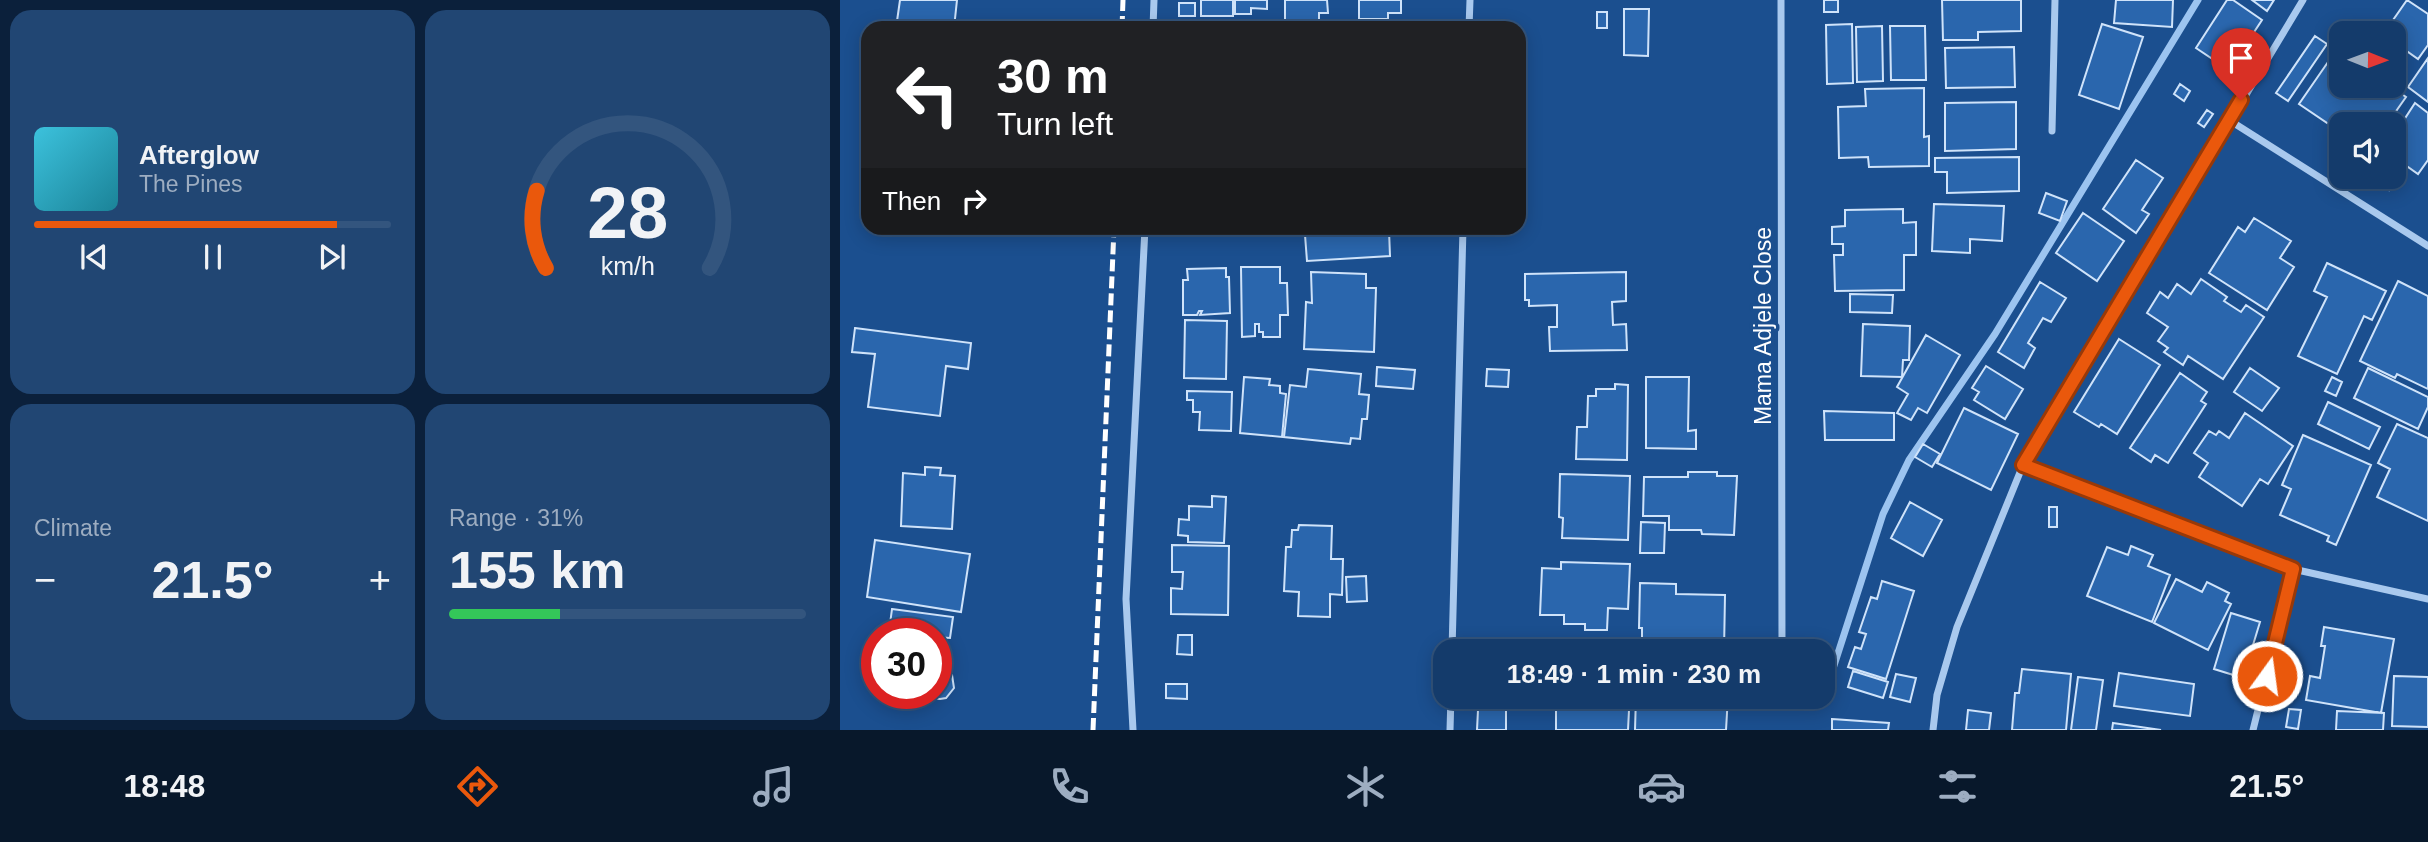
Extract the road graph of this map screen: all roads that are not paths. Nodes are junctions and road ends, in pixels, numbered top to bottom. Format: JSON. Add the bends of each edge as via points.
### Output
{"nodes":[{"id":1,"x":1154,"y":0,"type":"edge"},
{"id":2,"x":1469,"y":0,"type":"edge"},
{"id":3,"x":1781,"y":0,"type":"edge"},
{"id":4,"x":2055,"y":0,"type":"edge"},
{"id":5,"x":2303,"y":0,"type":"edge"},
{"id":6,"x":1153,"y":21,"type":"edge"},
{"id":7,"x":1469,"y":21,"type":"edge"},
{"id":8,"x":2229,"y":120,"type":"junction"},
{"id":9,"x":2052,"y":131,"type":"dead end"},
{"id":10,"x":1145,"y":235,"type":"edge"},
{"id":11,"x":1463,"y":235,"type":"edge"},
{"id":12,"x":2428,"y":246,"type":"edge"},
{"id":13,"x":2023,"y":465,"type":"junction"},
{"id":14,"x":2293,"y":569,"type":"junction"},
{"id":15,"x":2428,"y":599,"type":"edge"},
{"id":16,"x":1452,"y":639,"type":"edge"},
{"id":17,"x":1783,"y":639,"type":"edge"},
{"id":18,"x":1451,"y":709,"type":"edge"},
{"id":19,"x":1133,"y":730,"type":"edge"},
{"id":20,"x":1450,"y":730,"type":"edge"},
{"id":21,"x":1933,"y":730,"type":"edge"},
{"id":22,"x":2253,"y":730,"type":"edge"}],
"edges":[{"from":1,"to":6,"type":"street"},
{"from":2,"to":7,"type":"street"},
{"from":3,"to":17,"type":"street","name":"Mama Adjele Close"},
{"from":4,"to":9,"type":"street"},
{"from":5,"to":8,"type":"street"},
{"from":8,"to":12,"type":"street"},
{"from":8,"to":13,"type":"street"},
{"from":10,"to":19,"type":"street","via":[[1126,599]]},
{"from":11,"to":16,"type":"street"},
{"from":13,"to":14,"type":"street"},
{"from":13,"to":21,"type":"street","via":[[1957,627],[1937,695]]},
{"from":14,"to":15,"type":"street"},
{"from":14,"to":22,"type":"street"},
{"from":18,"to":20,"type":"street"}]}
